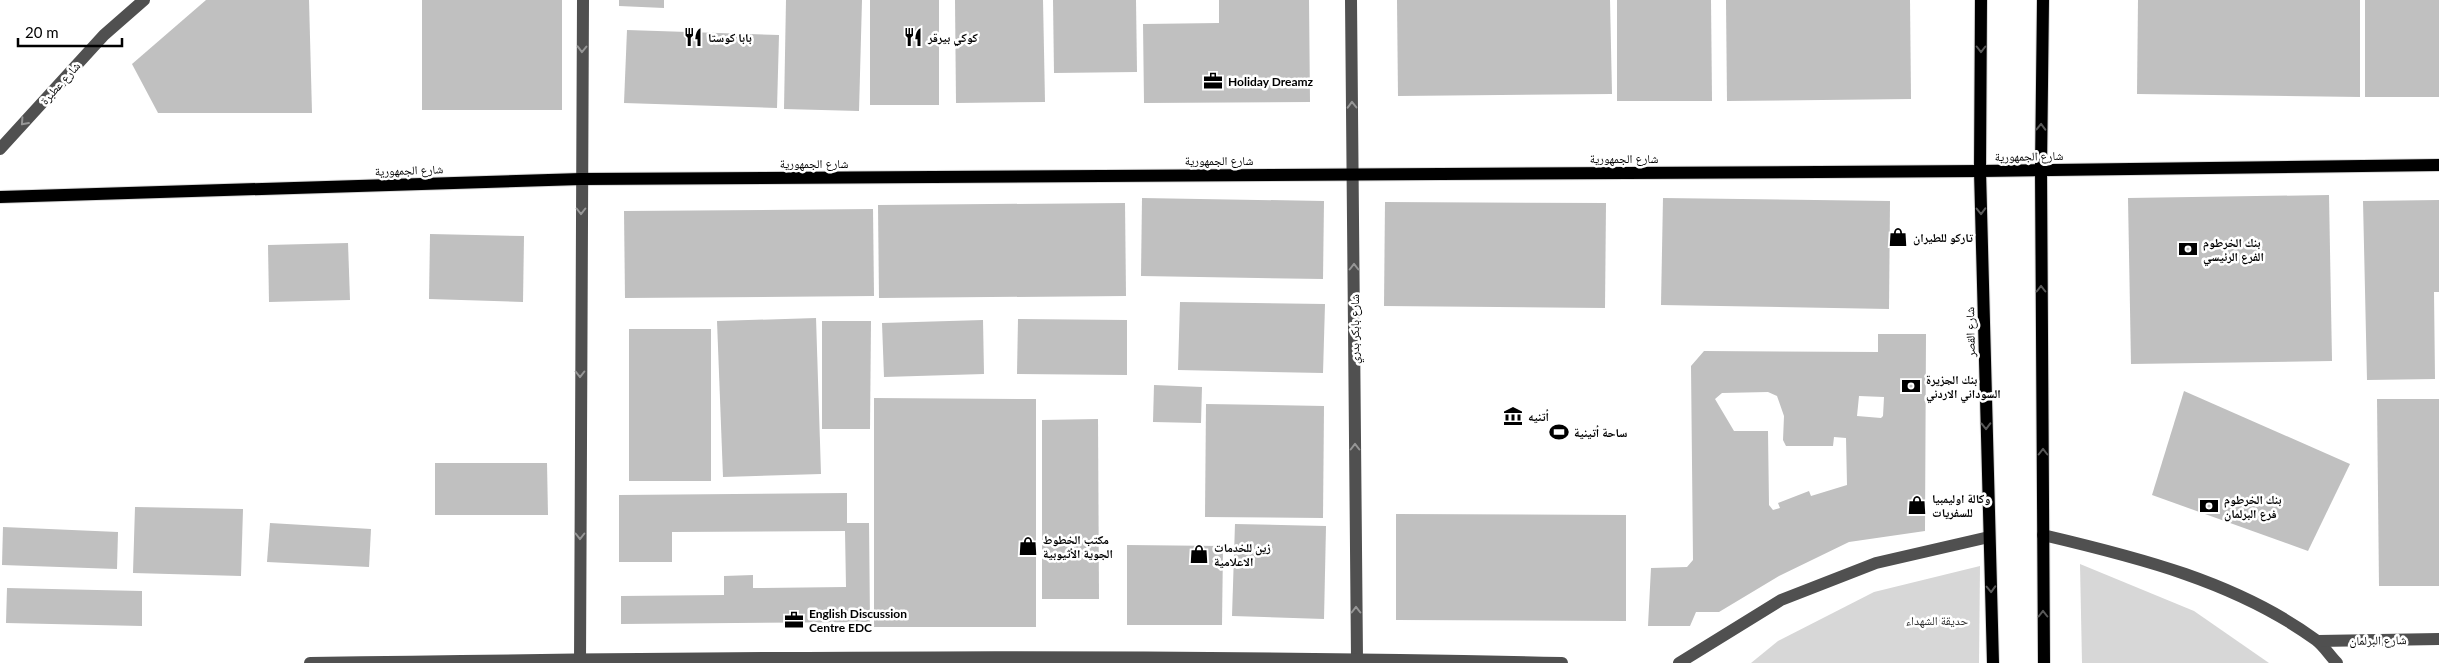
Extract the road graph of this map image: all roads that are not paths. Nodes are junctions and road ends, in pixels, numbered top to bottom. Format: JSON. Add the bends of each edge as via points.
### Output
{"nodes":[{"id":1,"x":144,"y":0,"type":"edge"},
{"id":2,"x":583,"y":0,"type":"edge"},
{"id":3,"x":1351,"y":0,"type":"edge"},
{"id":4,"x":1981,"y":0,"type":"edge"},
{"id":5,"x":2043,"y":0,"type":"edge"},
{"id":6,"x":0,"y":149,"type":"edge"},
{"id":7,"x":2439,"y":165,"type":"edge"},
{"id":8,"x":2041,"y":169,"type":"junction"},
{"id":9,"x":1980,"y":171,"type":"junction"},
{"id":10,"x":1353,"y":173,"type":"junction"},
{"id":11,"x":581,"y":179,"type":"junction"},
{"id":12,"x":0,"y":197,"type":"edge"},
{"id":13,"x":2043,"y":535,"type":"junction"},
{"id":14,"x":1989,"y":537,"type":"junction"},
{"id":15,"x":2439,"y":639,"type":"edge"},
{"id":16,"x":2318,"y":641,"type":"junction"},
{"id":17,"x":1356,"y":658,"type":"junction"},
{"id":18,"x":580,"y":661,"type":"edge"},
{"id":19,"x":310,"y":663,"type":"edge"},
{"id":20,"x":1562,"y":663,"type":"edge"},
{"id":21,"x":1679,"y":663,"type":"edge"},
{"id":22,"x":1993,"y":663,"type":"edge"},
{"id":23,"x":2044,"y":663,"type":"edge"},
{"id":24,"x":2337,"y":663,"type":"edge"}],
"edges":[{"from":1,"to":6,"type":"street","name":"شارع عطبرة","one_way":true,"via":[[104,35]]},
{"from":2,"to":11,"type":"street","one_way":true},
{"from":10,"to":3,"type":"street","name":"شارع بابكر بدري","one_way":true},
{"from":4,"to":9,"type":"main road","name":"شارع القصر","one_way":true},
{"from":8,"to":5,"type":"main road","one_way":true},
{"from":7,"to":8,"type":"main road","name":"شارع الجمهورية"},
{"from":8,"to":9,"type":"main road","name":"شارع الجمهورية"},
{"from":13,"to":8,"type":"main road","one_way":true},
{"from":9,"to":10,"type":"main road","name":"شارع الجمهورية"},
{"from":9,"to":14,"type":"main road","name":"شارع القصر","one_way":true},
{"from":10,"to":11,"type":"main road","name":"شارع الجمهورية"},
{"from":17,"to":10,"type":"street","name":"شارع بابكر بدري","one_way":true},
{"from":11,"to":12,"type":"main road","name":"شارع الجمهورية"},
{"from":11,"to":18,"type":"street","one_way":true},
{"from":13,"to":16,"type":"street","via":[[2168,568],[2253,602]]},
{"from":23,"to":13,"type":"main road","one_way":true},
{"from":14,"to":21,"type":"street","via":[[1876,563],[1781,600]]},
{"from":14,"to":22,"type":"main road","name":"شارع القصر","one_way":true},
{"from":15,"to":16,"type":"street","name":"شارع البرلمان"},
{"from":16,"to":24,"type":"street"},
{"from":17,"to":18,"type":"street"},
{"from":17,"to":20,"type":"street"},
{"from":18,"to":19,"type":"street"}]}
